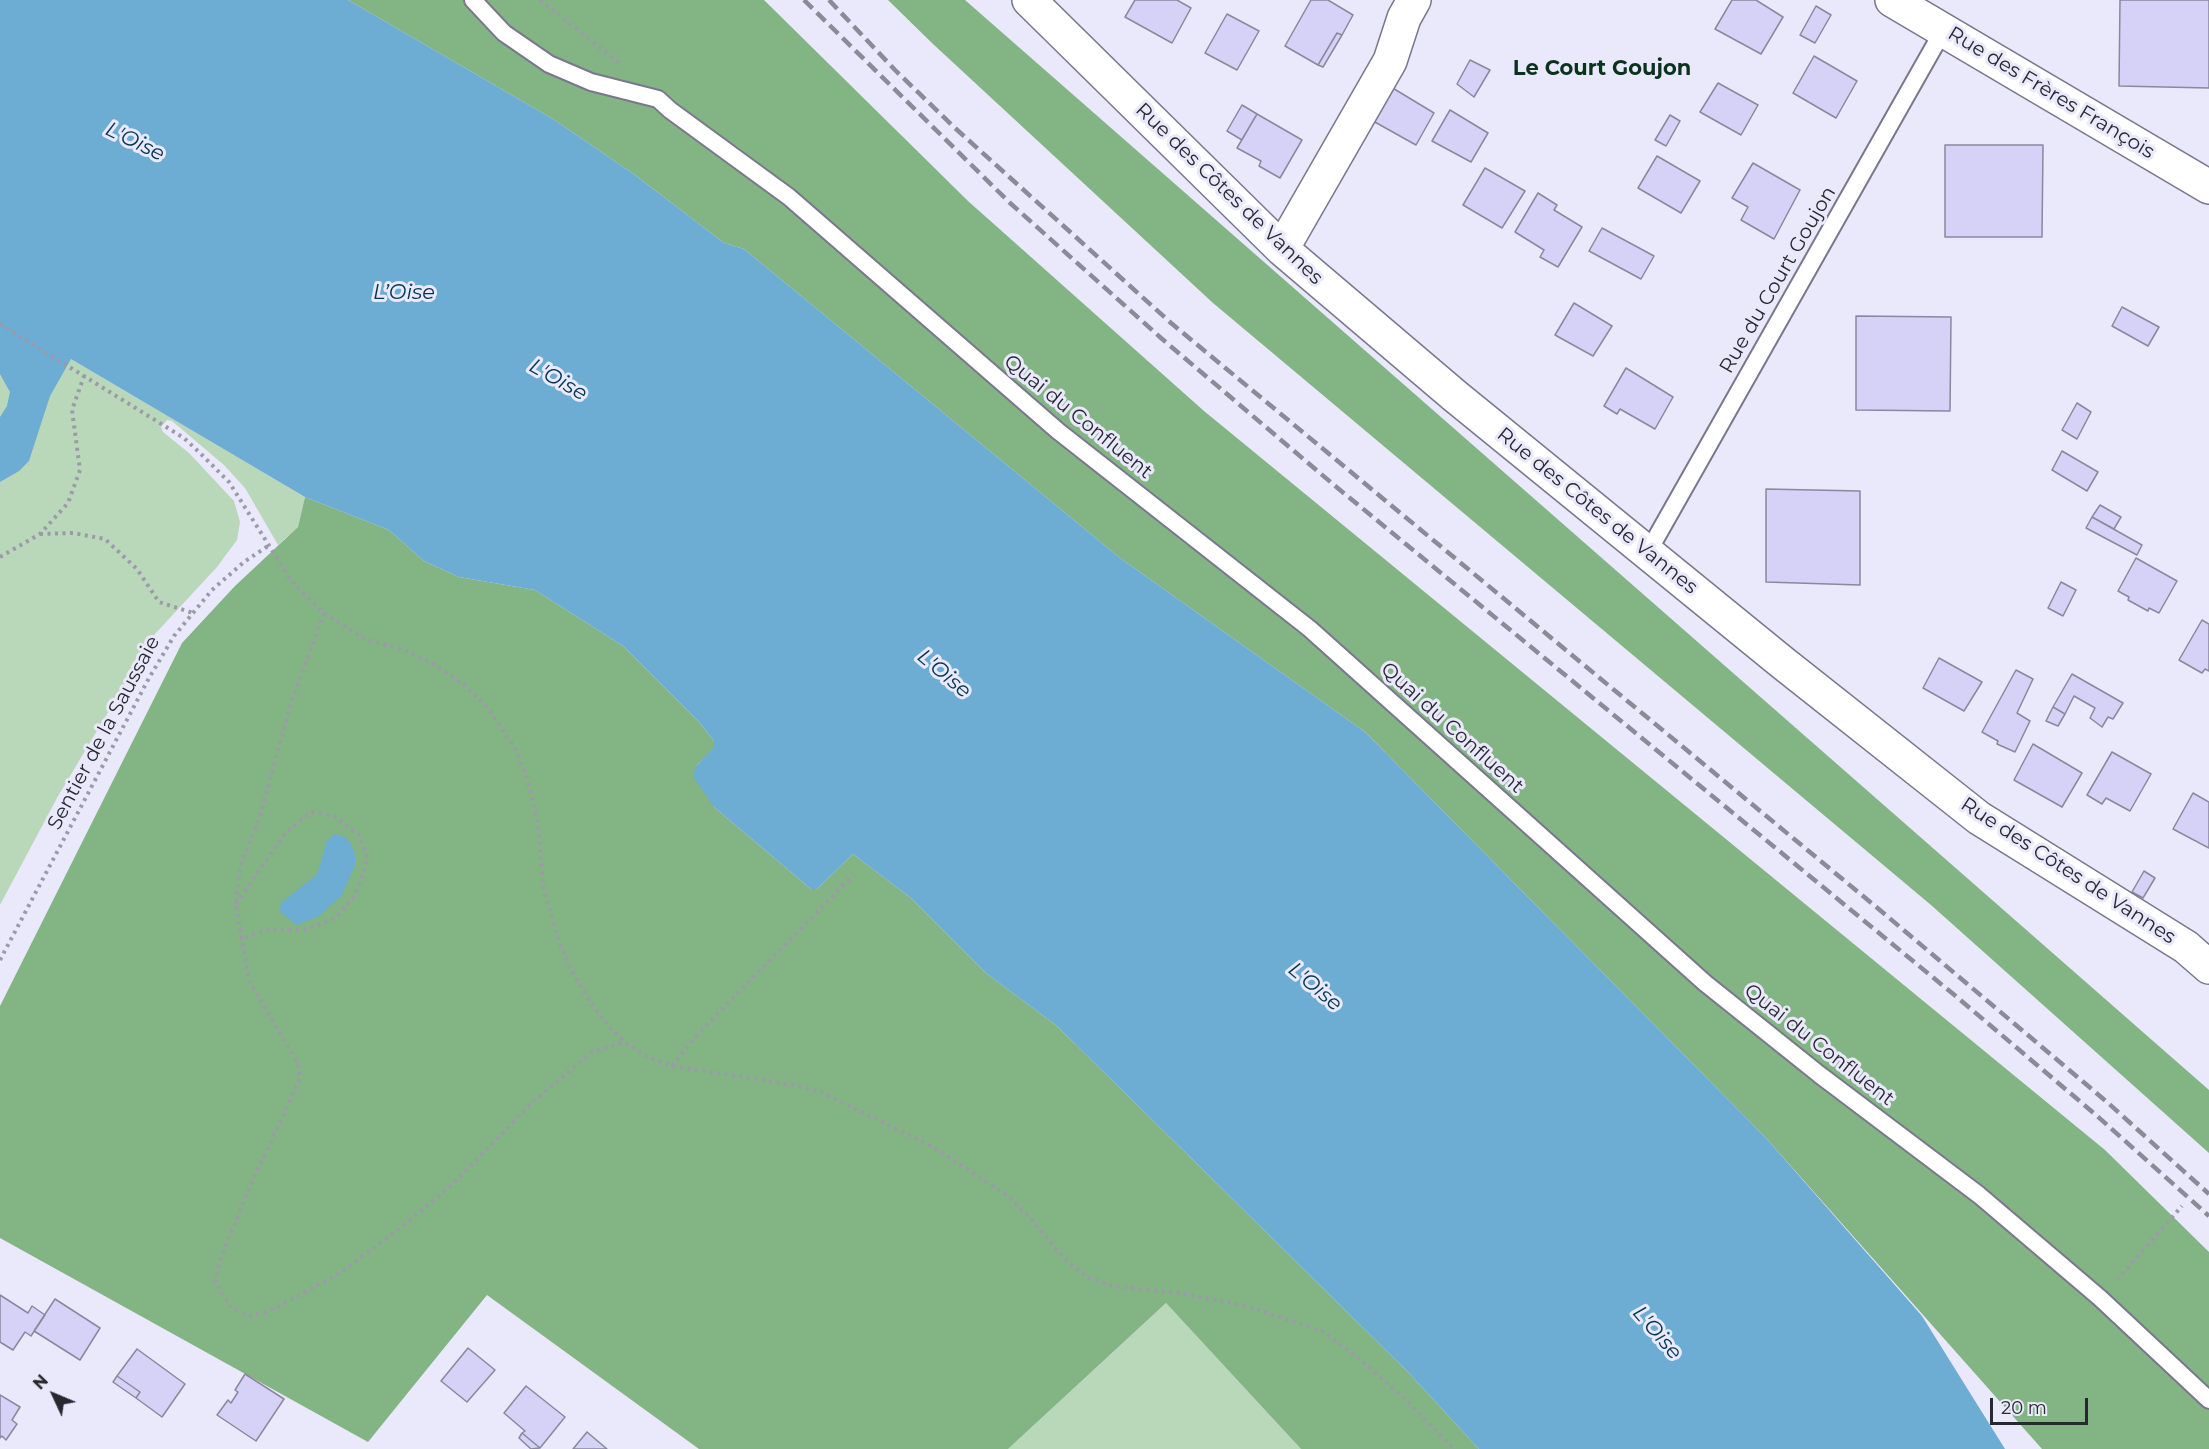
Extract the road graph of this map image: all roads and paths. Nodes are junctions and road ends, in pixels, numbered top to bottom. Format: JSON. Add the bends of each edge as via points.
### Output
{"nodes":[{"id":1,"x":473,"y":0,"type":"edge"},
{"id":2,"x":540,"y":0,"type":"edge"},
{"id":3,"x":1029,"y":0,"type":"edge"},
{"id":4,"x":1414,"y":0,"type":"edge"},
{"id":5,"x":1892,"y":0,"type":"edge"},
{"id":6,"x":1944,"y":29,"type":"junction"},
{"id":7,"x":658,"y":99,"type":"junction"},
{"id":8,"x":2209,"y":187,"type":"edge"},
{"id":9,"x":1282,"y":249,"type":"junction"},
{"id":10,"x":0,"y":324,"type":"edge"},
{"id":11,"x":84,"y":376,"type":"junction"},
{"id":12,"x":40,"y":534,"type":"junction"},
{"id":13,"x":268,"y":546,"type":"junction"},
{"id":14,"x":1648,"y":552,"type":"junction"},
{"id":15,"x":0,"y":557,"type":"edge"},
{"id":16,"x":193,"y":613,"type":"junction"},
{"id":17,"x":324,"y":613,"type":"junction"},
{"id":18,"x":853,"y":875,"type":"dead end"},
{"id":19,"x":236,"y":904,"type":"junction"},
{"id":20,"x":240,"y":940,"type":"junction"},
{"id":21,"x":0,"y":960,"type":"edge"},
{"id":22,"x":2209,"y":967,"type":"edge"},
{"id":23,"x":624,"y":1042,"type":"junction"},
{"id":24,"x":672,"y":1066,"type":"junction"},
{"id":25,"x":2182,"y":1206,"type":"dead end"},
{"id":26,"x":2100,"y":1298,"type":"junction"},
{"id":27,"x":2209,"y":1400,"type":"edge"},
{"id":28,"x":1454,"y":1449,"type":"edge"}],
"edges":[{"from":1,"to":7,"type":"lane","name":"Quai du Confluent","via":[[504,33],[549,64],[591,82]]},
{"from":2,"to":7,"type":"path","via":[[588,36]]},
{"from":3,"to":9,"type":"street","name":"Rue des Côtes de Vannes"},
{"from":4,"to":9,"type":"street","via":[[1390,61]]},
{"from":5,"to":6,"type":"street","name":"Rue des Frères François"},
{"from":6,"to":8,"type":"street","name":"Rue des Frères François"},
{"from":6,"to":14,"type":"lane","name":"Rue du Court Goujon"},
{"from":7,"to":26,"type":"lane","name":"Quai du Confluent","via":[[789,197],[1058,431],[1310,629],[1705,983],[1979,1195]]},
{"from":9,"to":14,"type":"street","name":"Rue des Côtes de Vannes"},
{"from":10,"to":11,"type":"path"},
{"from":11,"to":12,"type":"path","via":[[72,410],[80,470],[68,503]]},
{"from":11,"to":13,"type":"path","via":[[184,438],[229,482]]},
{"from":12,"to":15,"type":"path"},
{"from":12,"to":16,"type":"path","via":[[73,532],[105,539],[137,569],[159,602]]},
{"from":13,"to":16,"type":"path","name":"Sentier de la Saussaie","via":[[220,583]]},
{"from":13,"to":17,"type":"path","via":[[292,582]]},
{"from":14,"to":22,"type":"street","name":"Rue des Côtes de Vannes","via":[[1979,818],[2186,947]]},
{"from":16,"to":21,"type":"path","name":"Sentier de la Saussaie","via":[[149,678]]},
{"from":17,"to":19,"type":"path","via":[[292,700],[259,819],[240,867]]},
{"from":17,"to":23,"type":"path","via":[[364,639],[403,649],[433,664],[463,684],[489,709],[517,752],[530,788],[538,824],[543,886],[564,953],[589,1000]]},
{"from":18,"to":24,"type":"path","via":[[700,1031]]},
{"from":19,"to":20,"type":"path"},
{"from":19,"to":20,"type":"path","via":[[286,832],[311,812],[334,816],[359,835],[368,859],[355,895],[335,920],[304,930],[269,928]]},
{"from":20,"to":23,"type":"path","via":[[249,981],[298,1064],[300,1079],[248,1191],[215,1281],[232,1309],[251,1316],[276,1308],[340,1273],[452,1185],[534,1100],[592,1052]]},
{"from":23,"to":24,"type":"path"},
{"from":24,"to":28,"type":"path","via":[[822,1093],[935,1148],[1009,1197],[1086,1277],[1112,1286],[1179,1293],[1250,1307],[1322,1331],[1385,1381]]},
{"from":25,"to":26,"type":"path"},
{"from":26,"to":27,"type":"lane","name":"Quai du Confluent"}]}
